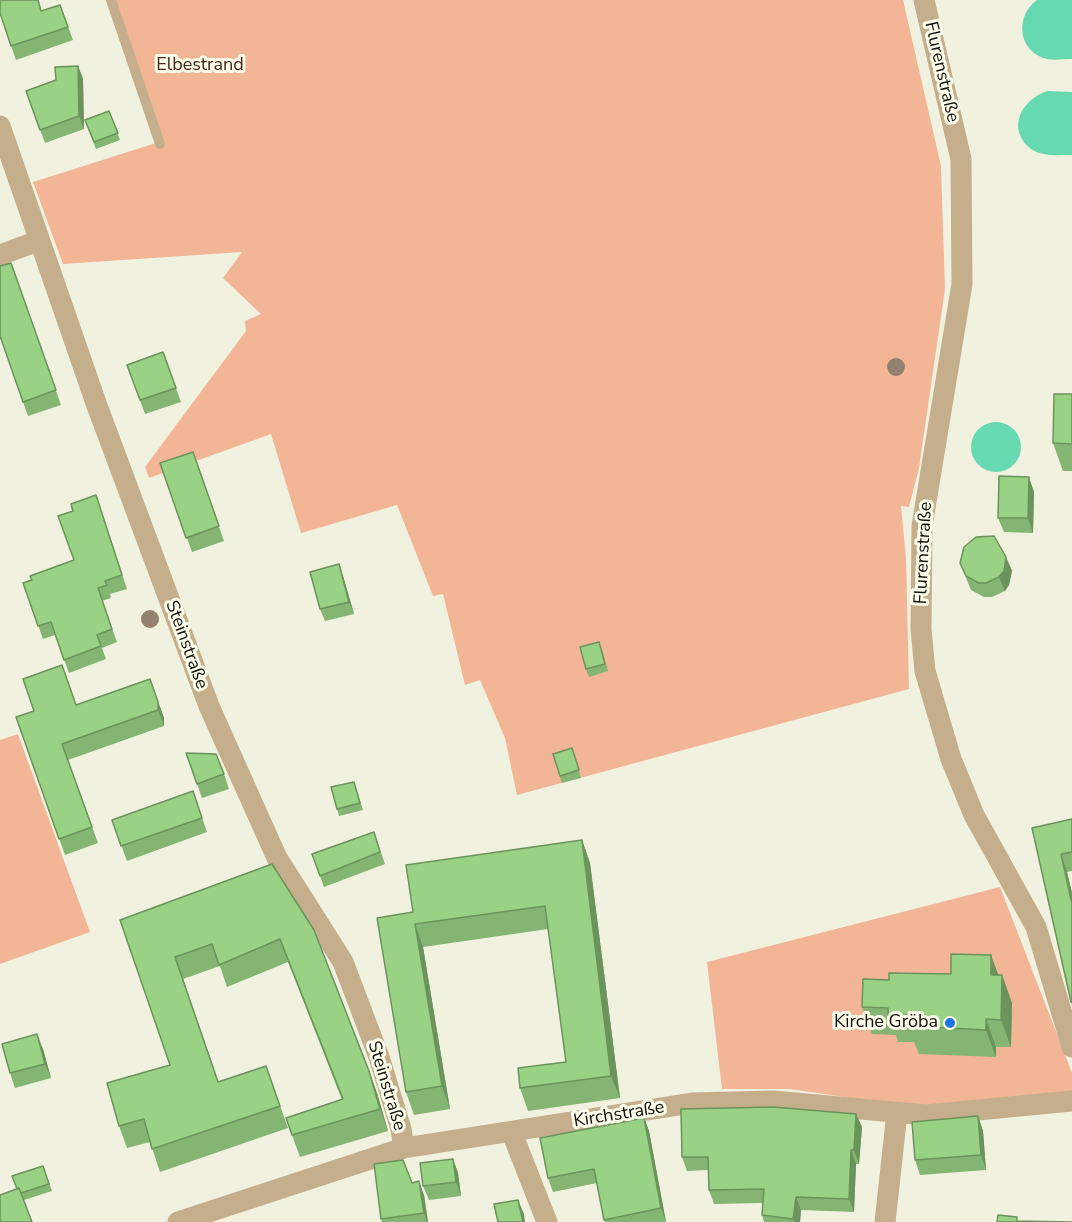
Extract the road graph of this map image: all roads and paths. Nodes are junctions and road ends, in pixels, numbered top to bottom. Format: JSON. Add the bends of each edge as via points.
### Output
{"nodes":[{"id":1,"x":111,"y":0,"type":"edge"},
{"id":2,"x":924,"y":0,"type":"edge"},
{"id":3,"x":0,"y":126,"type":"edge"},
{"id":4,"x":160,"y":144,"type":"dead end"},
{"id":5,"x":38,"y":241,"type":"junction"},
{"id":6,"x":0,"y":255,"type":"edge"},
{"id":7,"x":1072,"y":1047,"type":"edge"},
{"id":8,"x":1072,"y":1101,"type":"edge"},
{"id":9,"x":897,"y":1113,"type":"junction"},
{"id":10,"x":512,"y":1132,"type":"junction"},
{"id":11,"x":404,"y":1148,"type":"junction"},
{"id":12,"x":178,"y":1222,"type":"edge"},
{"id":13,"x":547,"y":1222,"type":"edge"},
{"id":14,"x":885,"y":1222,"type":"edge"}],
"edges":[{"from":1,"to":4,"type":"lane"},
{"from":2,"to":7,"type":"street","name":"Flurenstraße","via":[[961,159],[962,284],[922,526],[921,629],[925,671],[951,759],[974,815],[1036,927]]},
{"from":3,"to":5,"type":"street","name":"Steinstraße"},
{"from":5,"to":6,"type":"street"},
{"from":5,"to":11,"type":"street","name":"Steinstraße","via":[[209,706],[277,858],[343,962],[379,1057]]},
{"from":8,"to":9,"type":"street","name":"Kirchstraße","via":[[926,1115]]},
{"from":9,"to":10,"type":"street","name":"Kirchstraße","via":[[774,1101],[692,1103]]},
{"from":9,"to":14,"type":"street"},
{"from":10,"to":11,"type":"street","name":"Kirchstraße"},
{"from":10,"to":13,"type":"street"},
{"from":11,"to":12,"type":"street","name":"Kirchstraße"}]}
